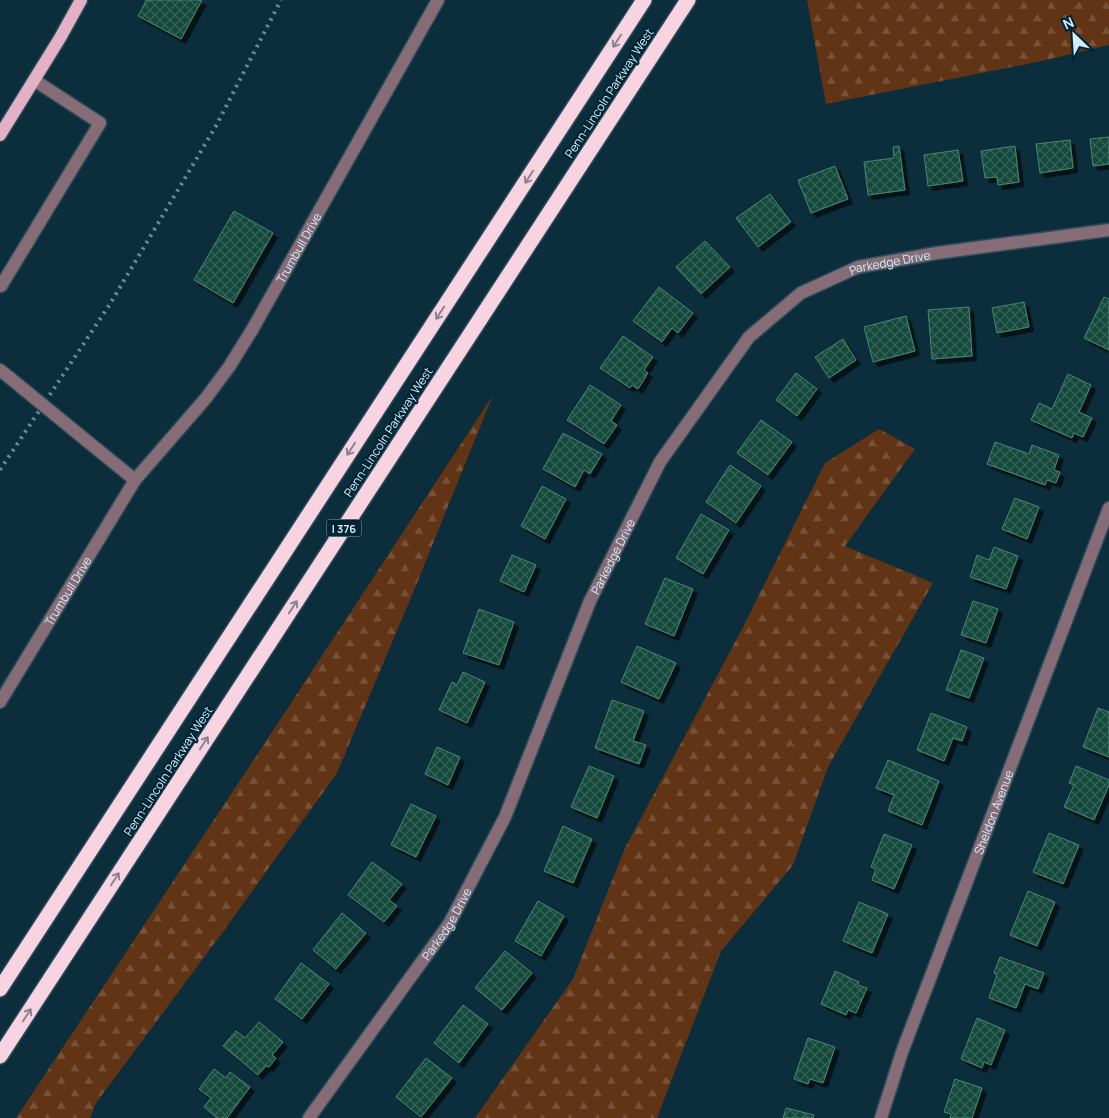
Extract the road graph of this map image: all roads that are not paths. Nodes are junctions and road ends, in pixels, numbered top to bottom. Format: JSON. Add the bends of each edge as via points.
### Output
{"nodes":[{"id":1,"x":82,"y":0,"type":"edge"},
{"id":2,"x":438,"y":0,"type":"edge"},
{"id":3,"x":644,"y":0,"type":"edge"},
{"id":4,"x":688,"y":0,"type":"edge"},
{"id":5,"x":34,"y":80,"type":"junction"},
{"id":6,"x":0,"y":136,"type":"edge"},
{"id":7,"x":1109,"y":230,"type":"edge"},
{"id":8,"x":1,"y":286,"type":"edge"},
{"id":9,"x":5,"y":374,"type":"edge"},
{"id":10,"x":135,"y":480,"type":"junction"},
{"id":11,"x":1109,"y":508,"type":"edge"},
{"id":12,"x":0,"y":702,"type":"edge"},
{"id":13,"x":0,"y":989,"type":"edge"},
{"id":14,"x":0,"y":1056,"type":"edge"},
{"id":15,"x":309,"y":1118,"type":"edge"},
{"id":16,"x":881,"y":1118,"type":"edge"}],
"edges":[{"from":1,"to":5,"type":"main road"},
{"from":2,"to":10,"type":"street","name":"Trumbull Drive","via":[[229,367]]},
{"from":3,"to":13,"type":"highway","name":"Penn-Lincoln Parkway West","number":"I 376","one_way":true},
{"from":14,"to":4,"type":"highway","name":"Penn-Lincoln Parkway West","number":"I 376","one_way":true},
{"from":5,"to":6,"type":"main road"},
{"from":5,"to":8,"type":"street","via":[[100,123]]},
{"from":7,"to":15,"type":"street","name":"Parkedge Drive","via":[[858,267],[801,293],[750,337],[660,462],[590,601],[505,817],[449,924]]},
{"from":9,"to":10,"type":"street","bridge":true},
{"from":10,"to":12,"type":"street","name":"Trumbull Drive"},
{"from":11,"to":16,"type":"street","name":"Sheldon Avenue","via":[[902,1052]]}]}
